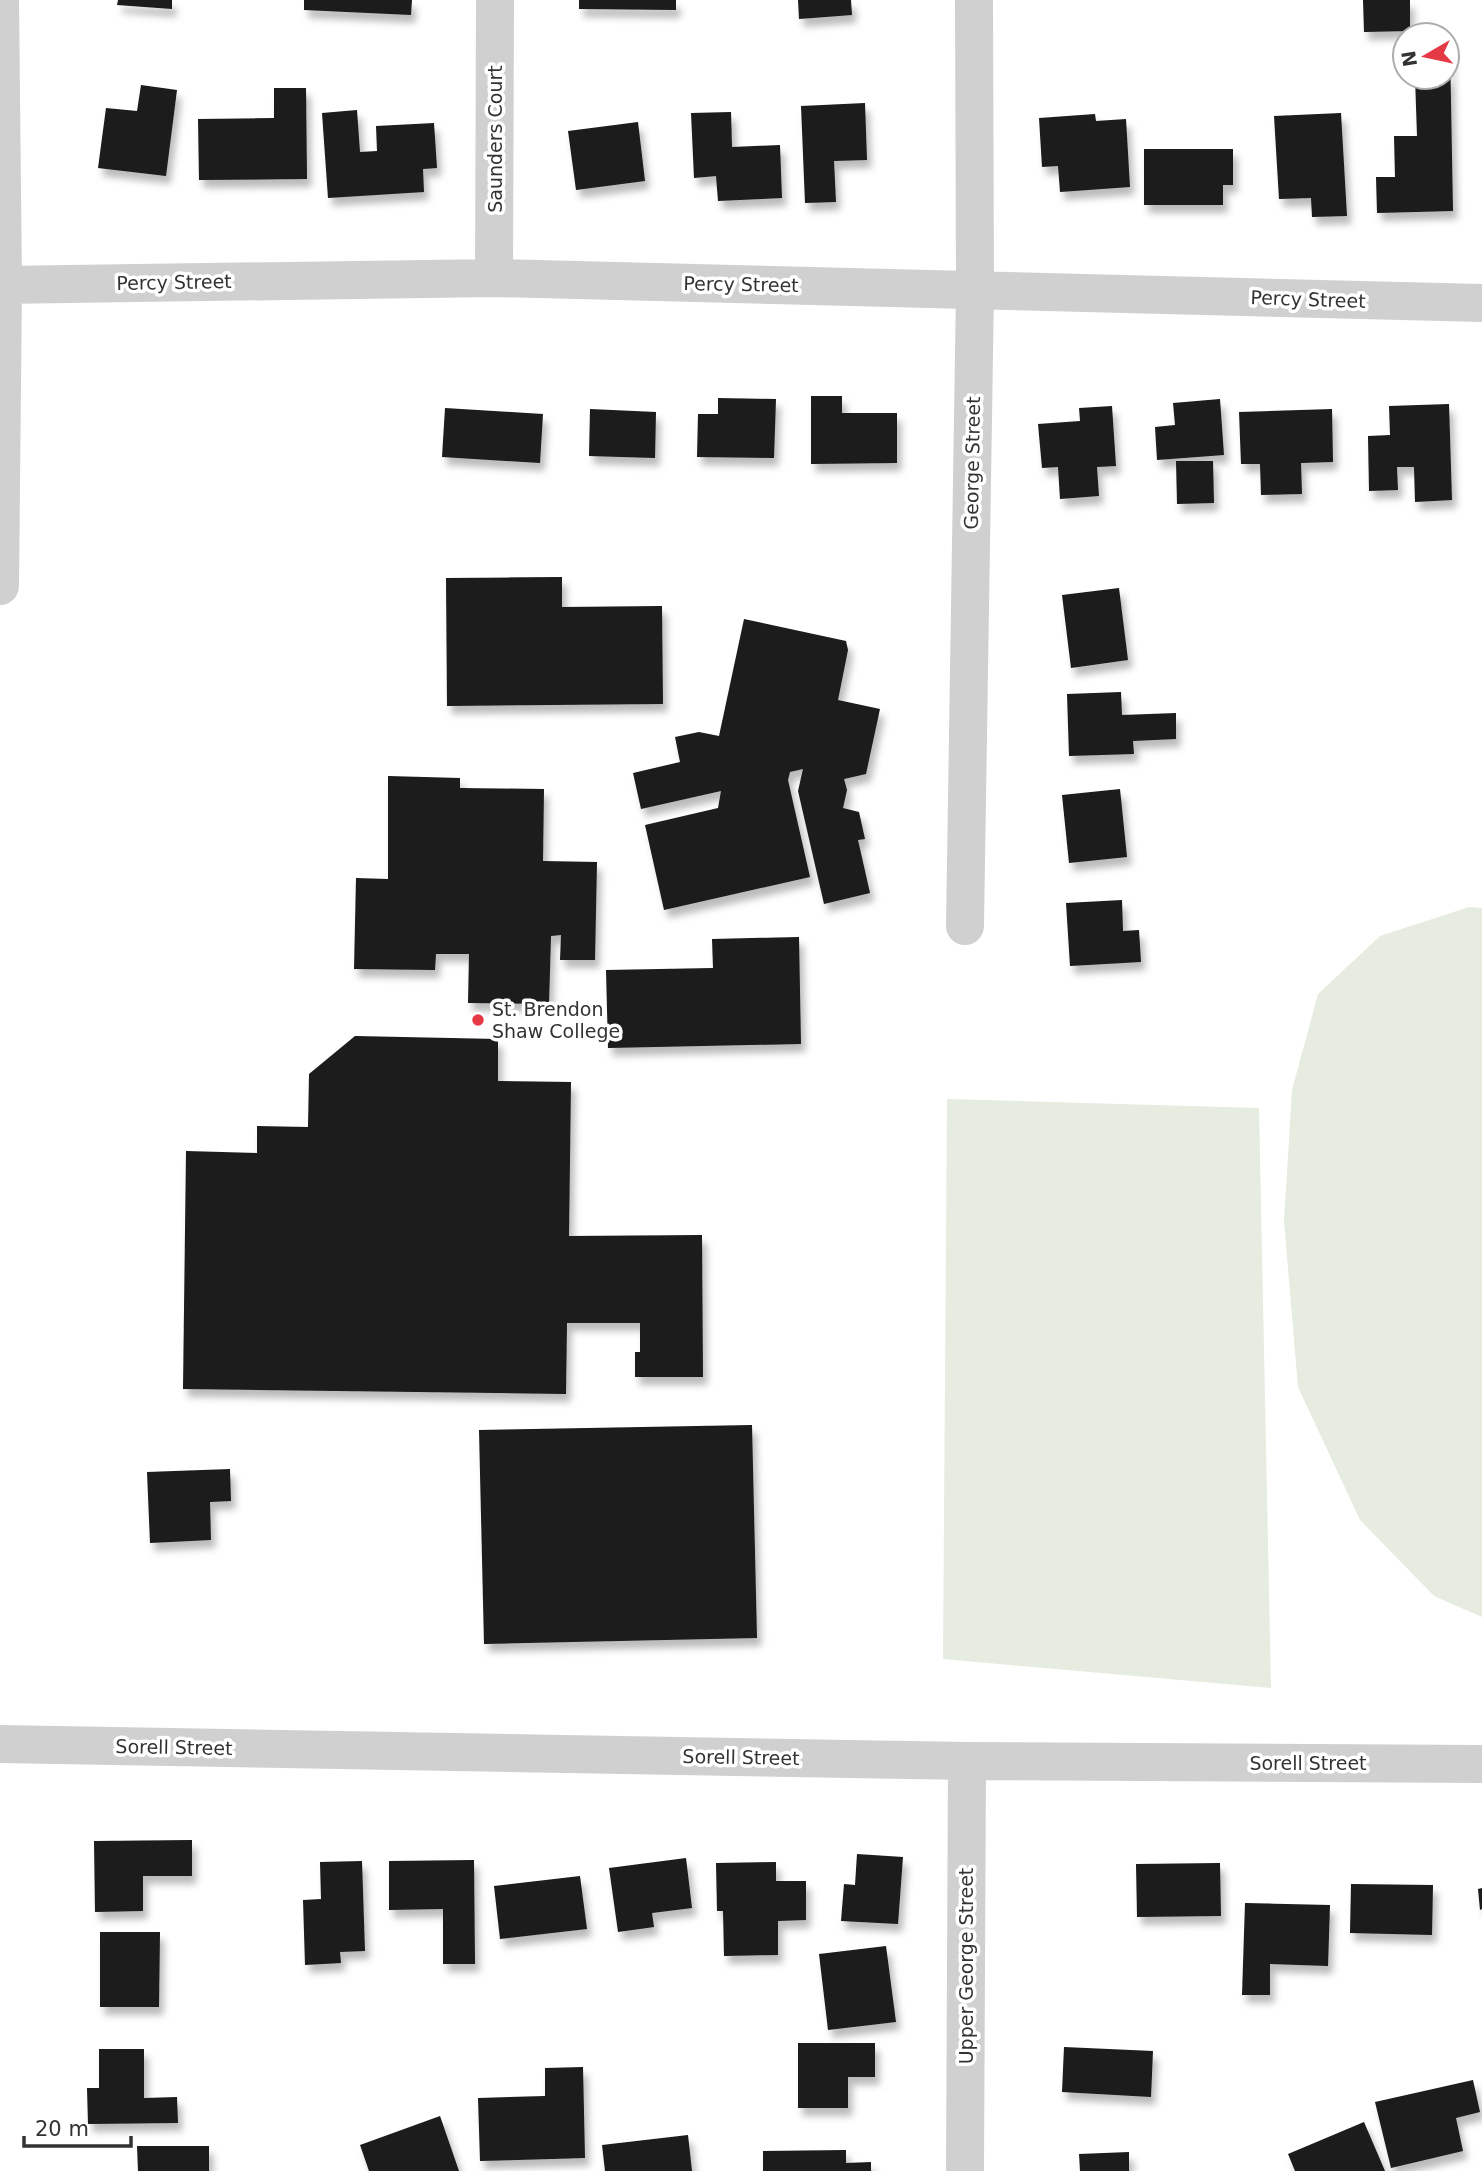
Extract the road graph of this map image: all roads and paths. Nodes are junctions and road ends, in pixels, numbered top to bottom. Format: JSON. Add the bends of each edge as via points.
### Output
{"nodes":[{"id":1,"x":0,"y":0,"type":"edge"},
{"id":2,"x":495,"y":0,"type":"edge"},
{"id":3,"x":974,"y":0,"type":"edge"},
{"id":4,"x":494,"y":278,"type":"junction"},
{"id":5,"x":1,"y":285,"type":"edge"},
{"id":6,"x":975,"y":290,"type":"junction"},
{"id":7,"x":1482,"y":303,"type":"edge"},
{"id":8,"x":0,"y":586,"type":"edge"},
{"id":9,"x":965,"y":926,"type":"dead end"},
{"id":10,"x":0,"y":1744,"type":"edge"},
{"id":11,"x":967,"y":1761,"type":"junction"},
{"id":12,"x":1482,"y":1764,"type":"edge"},
{"id":13,"x":965,"y":2171,"type":"edge"}],
"edges":[{"from":1,"to":5,"type":"street"},
{"from":2,"to":4,"type":"street","name":"Saunders Court"},
{"from":3,"to":6,"type":"street","name":"George Street"},
{"from":4,"to":5,"type":"street","name":"Percy Street"},
{"from":4,"to":6,"type":"street","name":"Percy Street"},
{"from":5,"to":8,"type":"street"},
{"from":6,"to":7,"type":"street","name":"Percy Street"},
{"from":6,"to":9,"type":"street","name":"George Street"},
{"from":10,"to":11,"type":"street","name":"Sorell Street"},
{"from":11,"to":12,"type":"street","name":"Sorell Street"},
{"from":11,"to":13,"type":"street","name":"Upper George Street"}]}
